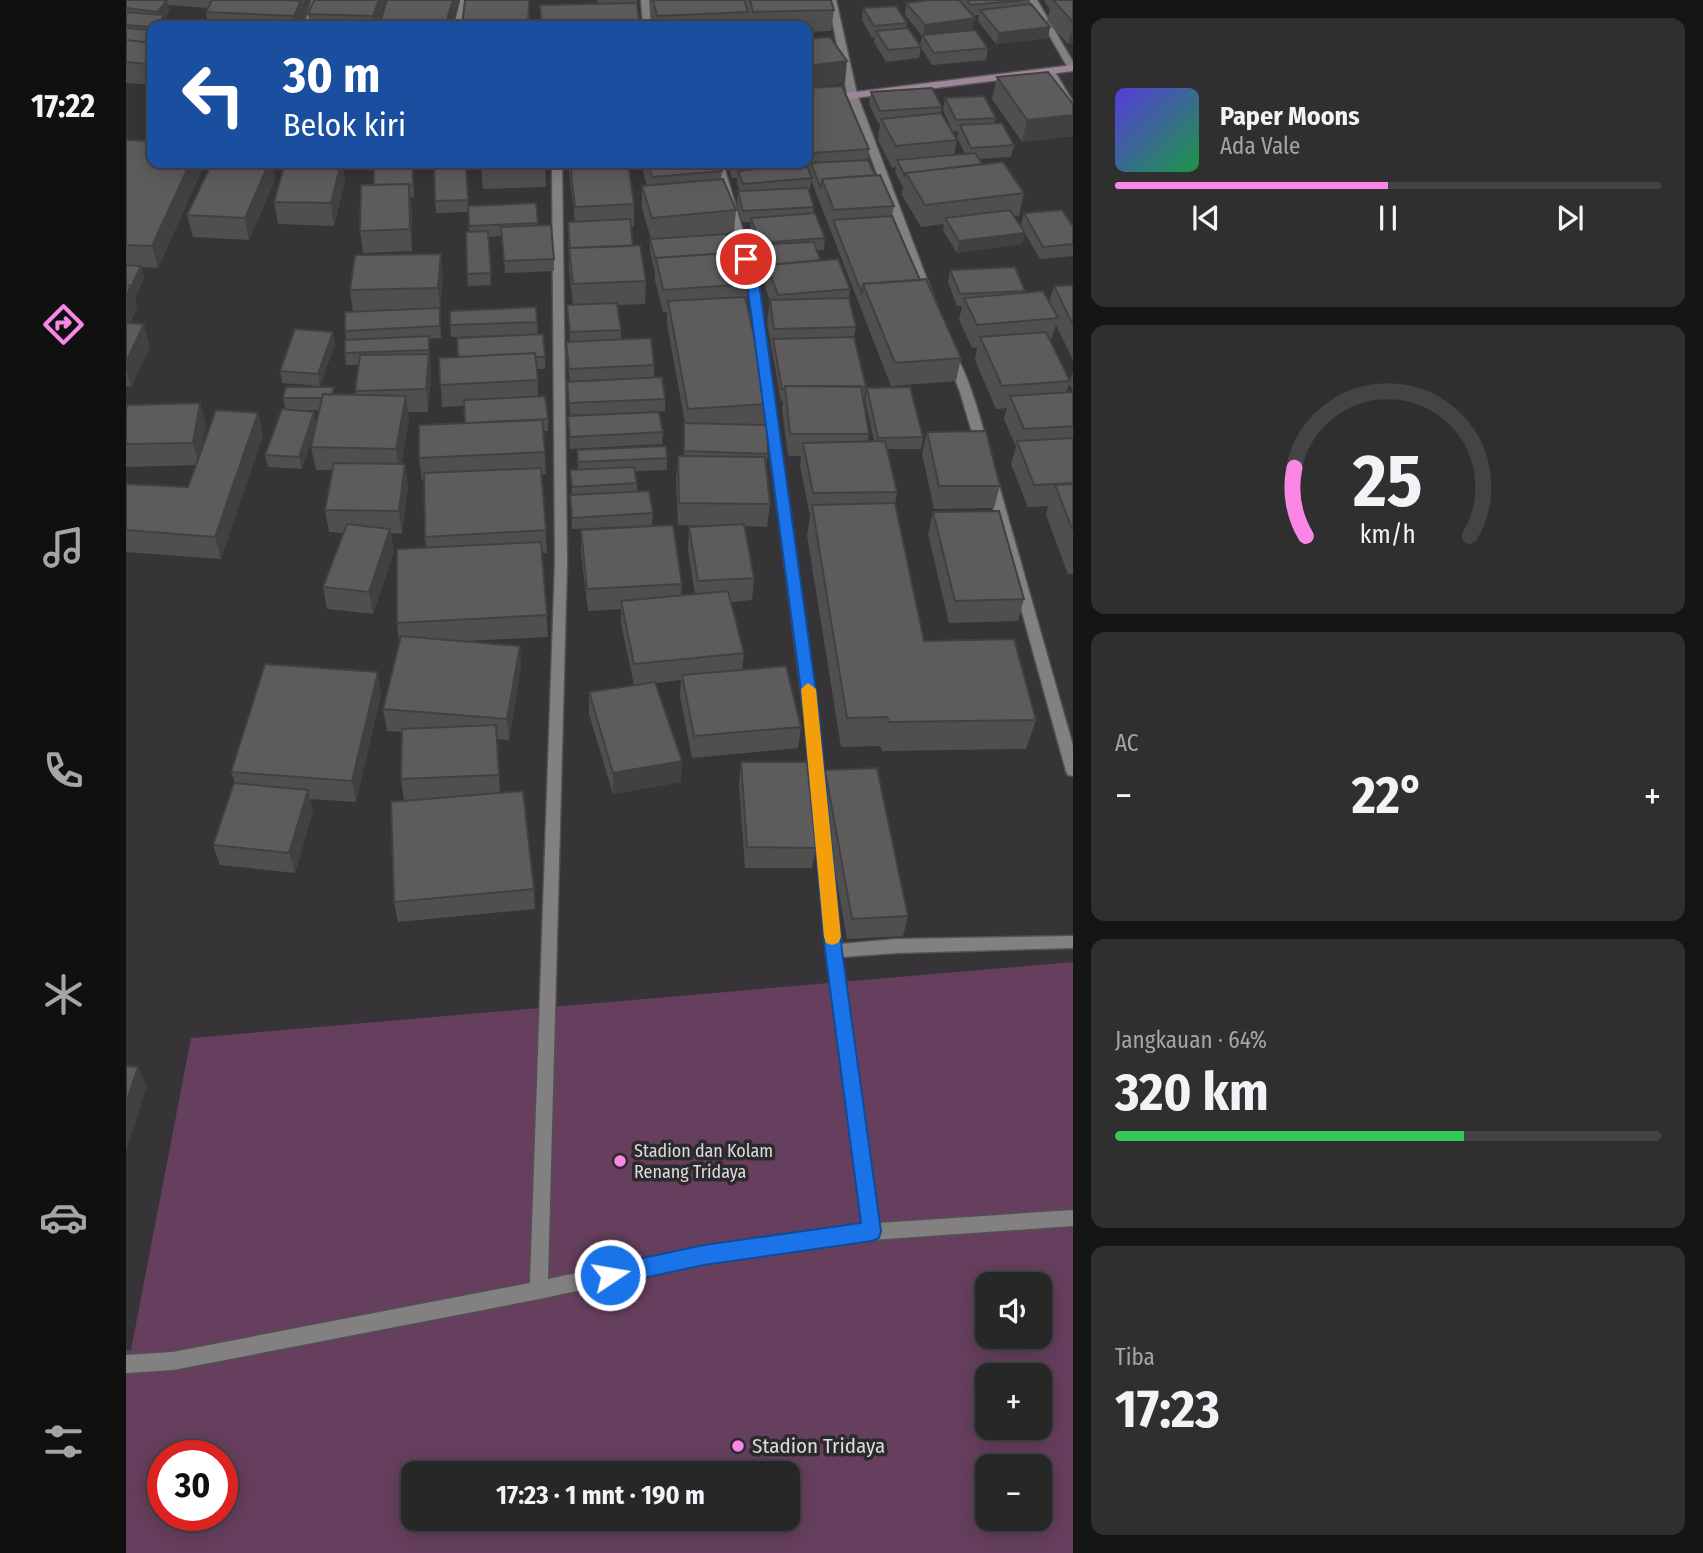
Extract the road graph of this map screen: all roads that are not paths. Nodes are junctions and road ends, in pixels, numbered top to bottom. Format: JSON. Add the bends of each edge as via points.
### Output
{"nodes":[{"id":1,"x":316,"y":0,"type":"edge"},
{"id":2,"x":464,"y":0,"type":"edge"},
{"id":3,"x":645,"y":0,"type":"edge"},
{"id":4,"x":832,"y":0,"type":"edge"},
{"id":5,"x":1033,"y":0,"type":"edge"},
{"id":6,"x":310,"y":21,"type":"edge"},
{"id":7,"x":459,"y":21,"type":"edge"},
{"id":8,"x":647,"y":21,"type":"edge"},
{"id":9,"x":1072,"y":68,"type":"edge"},
{"id":10,"x":1050,"y":70,"type":"junction"},
{"id":11,"x":852,"y":94,"type":"junction"},
{"id":12,"x":812,"y":100,"type":"edge"},
{"id":13,"x":1073,"y":110,"type":"edge"},
{"id":14,"x":557,"y":168,"type":"edge"},
{"id":15,"x":719,"y":168,"type":"edge"},
{"id":16,"x":936,"y":316,"type":"edge"},
{"id":17,"x":946,"y":341,"type":"edge"},
{"id":18,"x":1071,"y":753,"type":"edge"},
{"id":19,"x":1073,"y":771,"type":"edge"},
{"id":20,"x":1073,"y":942,"type":"edge"},
{"id":21,"x":834,"y":951,"type":"junction"},
{"id":22,"x":1073,"y":1218,"type":"edge"},
{"id":23,"x":872,"y":1231,"type":"junction"},
{"id":24,"x":539,"y":1290,"type":"junction"},
{"id":25,"x":126,"y":1364,"type":"edge"}],
"edges":[{"from":1,"to":6,"type":"street"},
{"from":2,"to":7,"type":"street"},
{"from":3,"to":8,"type":"street"},
{"from":4,"to":11,"type":"street"},
{"from":5,"to":9,"type":"street"},
{"from":9,"to":10,"type":"street"},
{"from":10,"to":11,"type":"street"},
{"from":10,"to":13,"type":"street"},
{"from":11,"to":12,"type":"street"},
{"from":11,"to":16,"type":"street"},
{"from":14,"to":24,"type":"street","via":[[561,562]]},
{"from":15,"to":21,"type":"street","via":[[753,283],[811,713]]},
{"from":17,"to":18,"type":"street","via":[[966,392]]},
{"from":18,"to":19,"type":"street"},
{"from":20,"to":21,"type":"street"},
{"from":21,"to":23,"type":"street"},
{"from":22,"to":23,"type":"street"},
{"from":23,"to":24,"type":"street","via":[[704,1255]]},
{"from":24,"to":25,"type":"street","via":[[173,1361]]}]}
